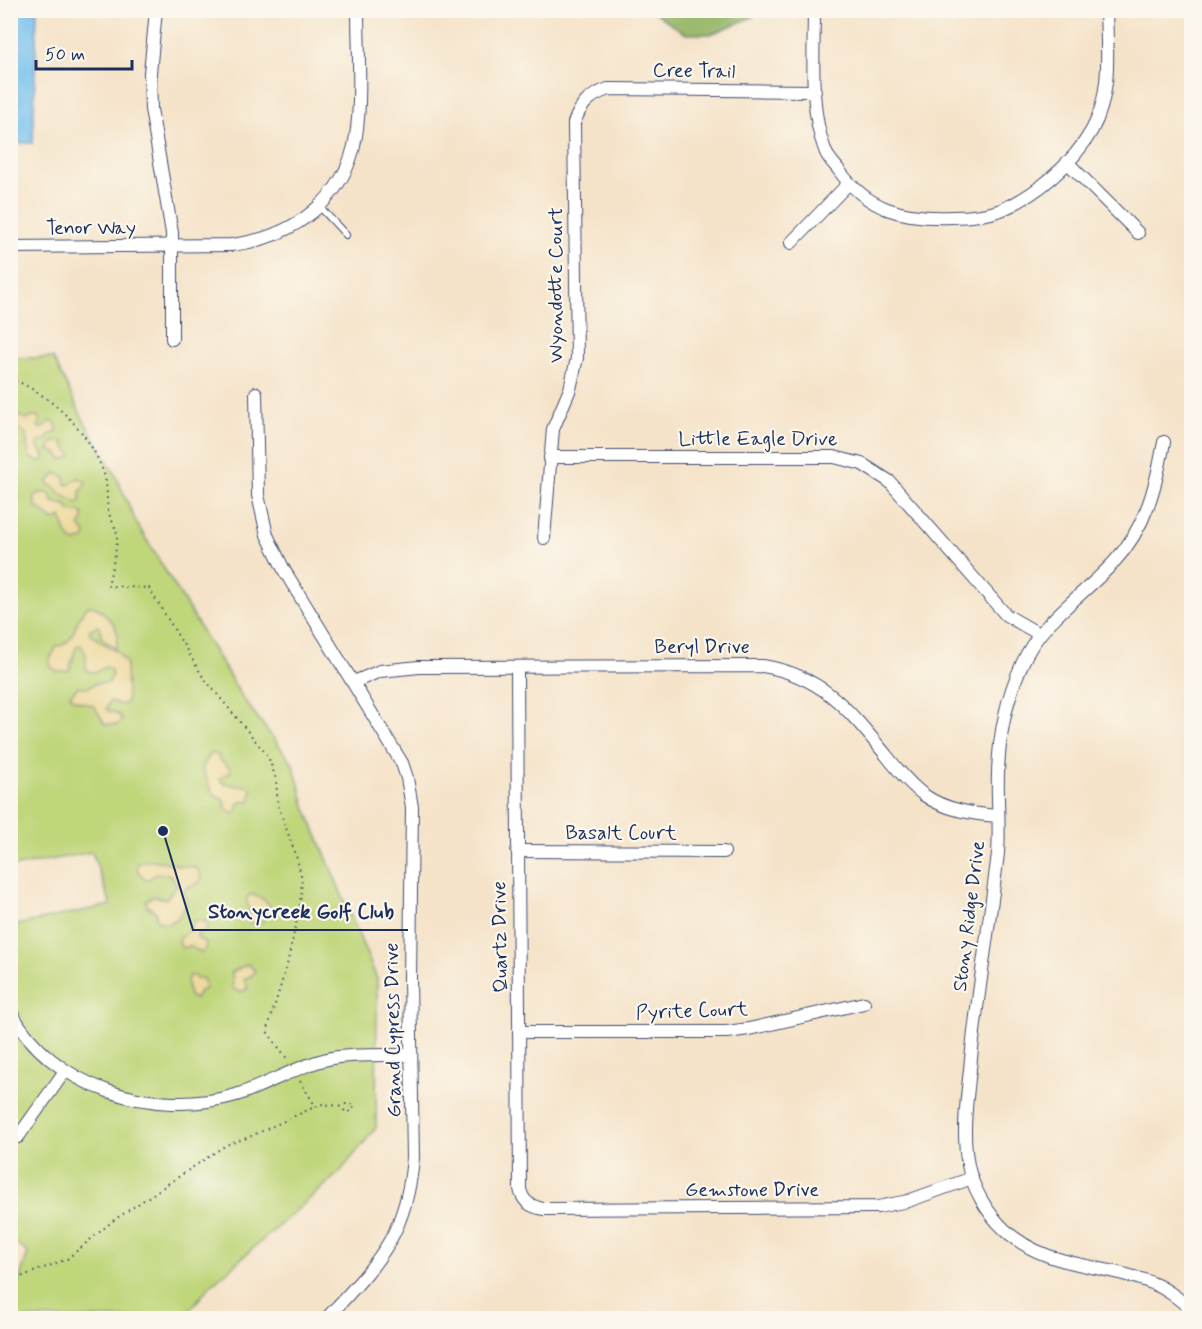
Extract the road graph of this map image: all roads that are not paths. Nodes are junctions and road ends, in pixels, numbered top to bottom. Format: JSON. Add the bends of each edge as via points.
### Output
{"nodes":[{"id":1,"x":156,"y":10,"type":"edge"},
{"id":2,"x":358,"y":10,"type":"edge"},
{"id":3,"x":814,"y":10,"type":"edge"},
{"id":4,"x":1106,"y":10,"type":"edge"},
{"id":5,"x":814,"y":91,"type":"junction"},
{"id":6,"x":579,"y":109,"type":"joint"},
{"id":7,"x":1067,"y":162,"type":"junction"},
{"id":8,"x":848,"y":183,"type":"junction"},
{"id":9,"x":320,"y":207,"type":"junction"},
{"id":10,"x":1138,"y":233,"type":"dead end"},
{"id":11,"x":346,"y":235,"type":"dead end"},
{"id":12,"x":791,"y":243,"type":"dead end"},
{"id":13,"x":172,"y":246,"type":"junction"},
{"id":14,"x":10,"y":247,"type":"edge"},
{"id":15,"x":172,"y":339,"type":"dead end"},
{"id":16,"x":256,"y":393,"type":"dead end"},
{"id":17,"x":1164,"y":442,"type":"dead end"},
{"id":18,"x":550,"y":457,"type":"junction"},
{"id":19,"x":544,"y":538,"type":"dead end"},
{"id":20,"x":1039,"y":634,"type":"junction"},
{"id":21,"x":517,"y":667,"type":"junction"},
{"id":22,"x":354,"y":682,"type":"junction"},
{"id":23,"x":998,"y":816,"type":"junction"},
{"id":24,"x":517,"y":851,"type":"junction"},
{"id":25,"x":724,"y":852,"type":"dead end"},
{"id":26,"x":864,"y":1003,"type":"dead end"},
{"id":27,"x":10,"y":1010,"type":"edge"},
{"id":28,"x":519,"y":1032,"type":"junction"},
{"id":29,"x":411,"y":1054,"type":"junction"},
{"id":30,"x":65,"y":1071,"type":"junction"},
{"id":31,"x":18,"y":1137,"type":"dead end"},
{"id":32,"x":972,"y":1178,"type":"junction"},
{"id":33,"x":528,"y":1204,"type":"joint"},
{"id":34,"x":1191,"y":1310,"type":"edge"},
{"id":35,"x":327,"y":1318,"type":"edge"}],
"edges":[{"from":1,"to":13,"type":"street","via":[[151,109]]},
{"from":2,"to":9,"type":"street","name":"Tenor Way","via":[[356,138],[342,179]]},
{"from":3,"to":5,"type":"street"},
{"from":4,"to":7,"type":"street","via":[[1104,98],[1083,145]]},
{"from":5,"to":6,"type":"street","name":"Cree Trail","via":[[608,89]]},
{"from":5,"to":8,"type":"street","via":[[825,152]]},
{"from":6,"to":18,"type":"street","name":"Wyondotte Court","via":[[574,123],[577,358],[570,389],[553,429]]},
{"from":7,"to":8,"type":"street","via":[[1021,200],[975,216],[934,218],[895,212],[867,200]]},
{"from":7,"to":10,"type":"street"},
{"from":8,"to":12,"type":"street"},
{"from":9,"to":11,"type":"lane"},
{"from":9,"to":13,"type":"street","name":"Tenor Way","via":[[297,225],[250,243]]},
{"from":13,"to":14,"type":"street","name":"Tenor Way"},
{"from":13,"to":15,"type":"street"},
{"from":16,"to":22,"type":"street","name":"Grand Cypress Drive","via":[[258,495],[267,535],[284,570]]},
{"from":17,"to":20,"type":"street","name":"Stony Ridge Drive","via":[[1146,515],[1130,542]]},
{"from":18,"to":19,"type":"street","name":"Wyondotte Court"},
{"from":18,"to":20,"type":"street","name":"Little Eagle Drive","via":[[834,457],[862,464],[889,481],[1006,615]]},
{"from":20,"to":23,"type":"street","name":"Stony Ridge Drive","via":[[1008,698],[1002,724]]},
{"from":21,"to":22,"type":"street","name":"Beryl Drive","via":[[399,668]]},
{"from":21,"to":23,"type":"street","name":"Beryl Drive","via":[[780,669],[817,684],[834,696],[907,781],[925,795],[963,812]]},
{"from":21,"to":24,"type":"street","name":"Quartz Drive"},
{"from":22,"to":29,"type":"street","name":"Grand Cypress Drive","via":[[402,763],[411,793]]},
{"from":23,"to":32,"type":"street","name":"Stony Ridge Drive","via":[[998,850],[966,1110],[965,1137]]},
{"from":24,"to":25,"type":"street","name":"Basalt Court"},
{"from":24,"to":28,"type":"street","name":"Quartz Drive"},
{"from":26,"to":28,"type":"street","name":"Pyrite Court","via":[[727,1032]]},
{"from":27,"to":30,"type":"street","via":[[27,1035]]},
{"from":28,"to":33,"type":"street","name":"Quartz Drive","via":[[520,1190]]},
{"from":29,"to":30,"type":"street","via":[[338,1057],[238,1094],[164,1104],[123,1097]]},
{"from":29,"to":35,"type":"street","name":"Grand Cypress Drive","via":[[413,1157],[408,1199],[392,1240],[378,1262]]},
{"from":30,"to":31,"type":"street"},
{"from":32,"to":33,"type":"street","name":"Gemstone Drive","via":[[908,1202],[878,1207],[543,1209]]},
{"from":32,"to":34,"type":"street","name":"Stony Ridge Drive","via":[[995,1218],[1026,1247],[1053,1259],[1153,1283]]}]}
